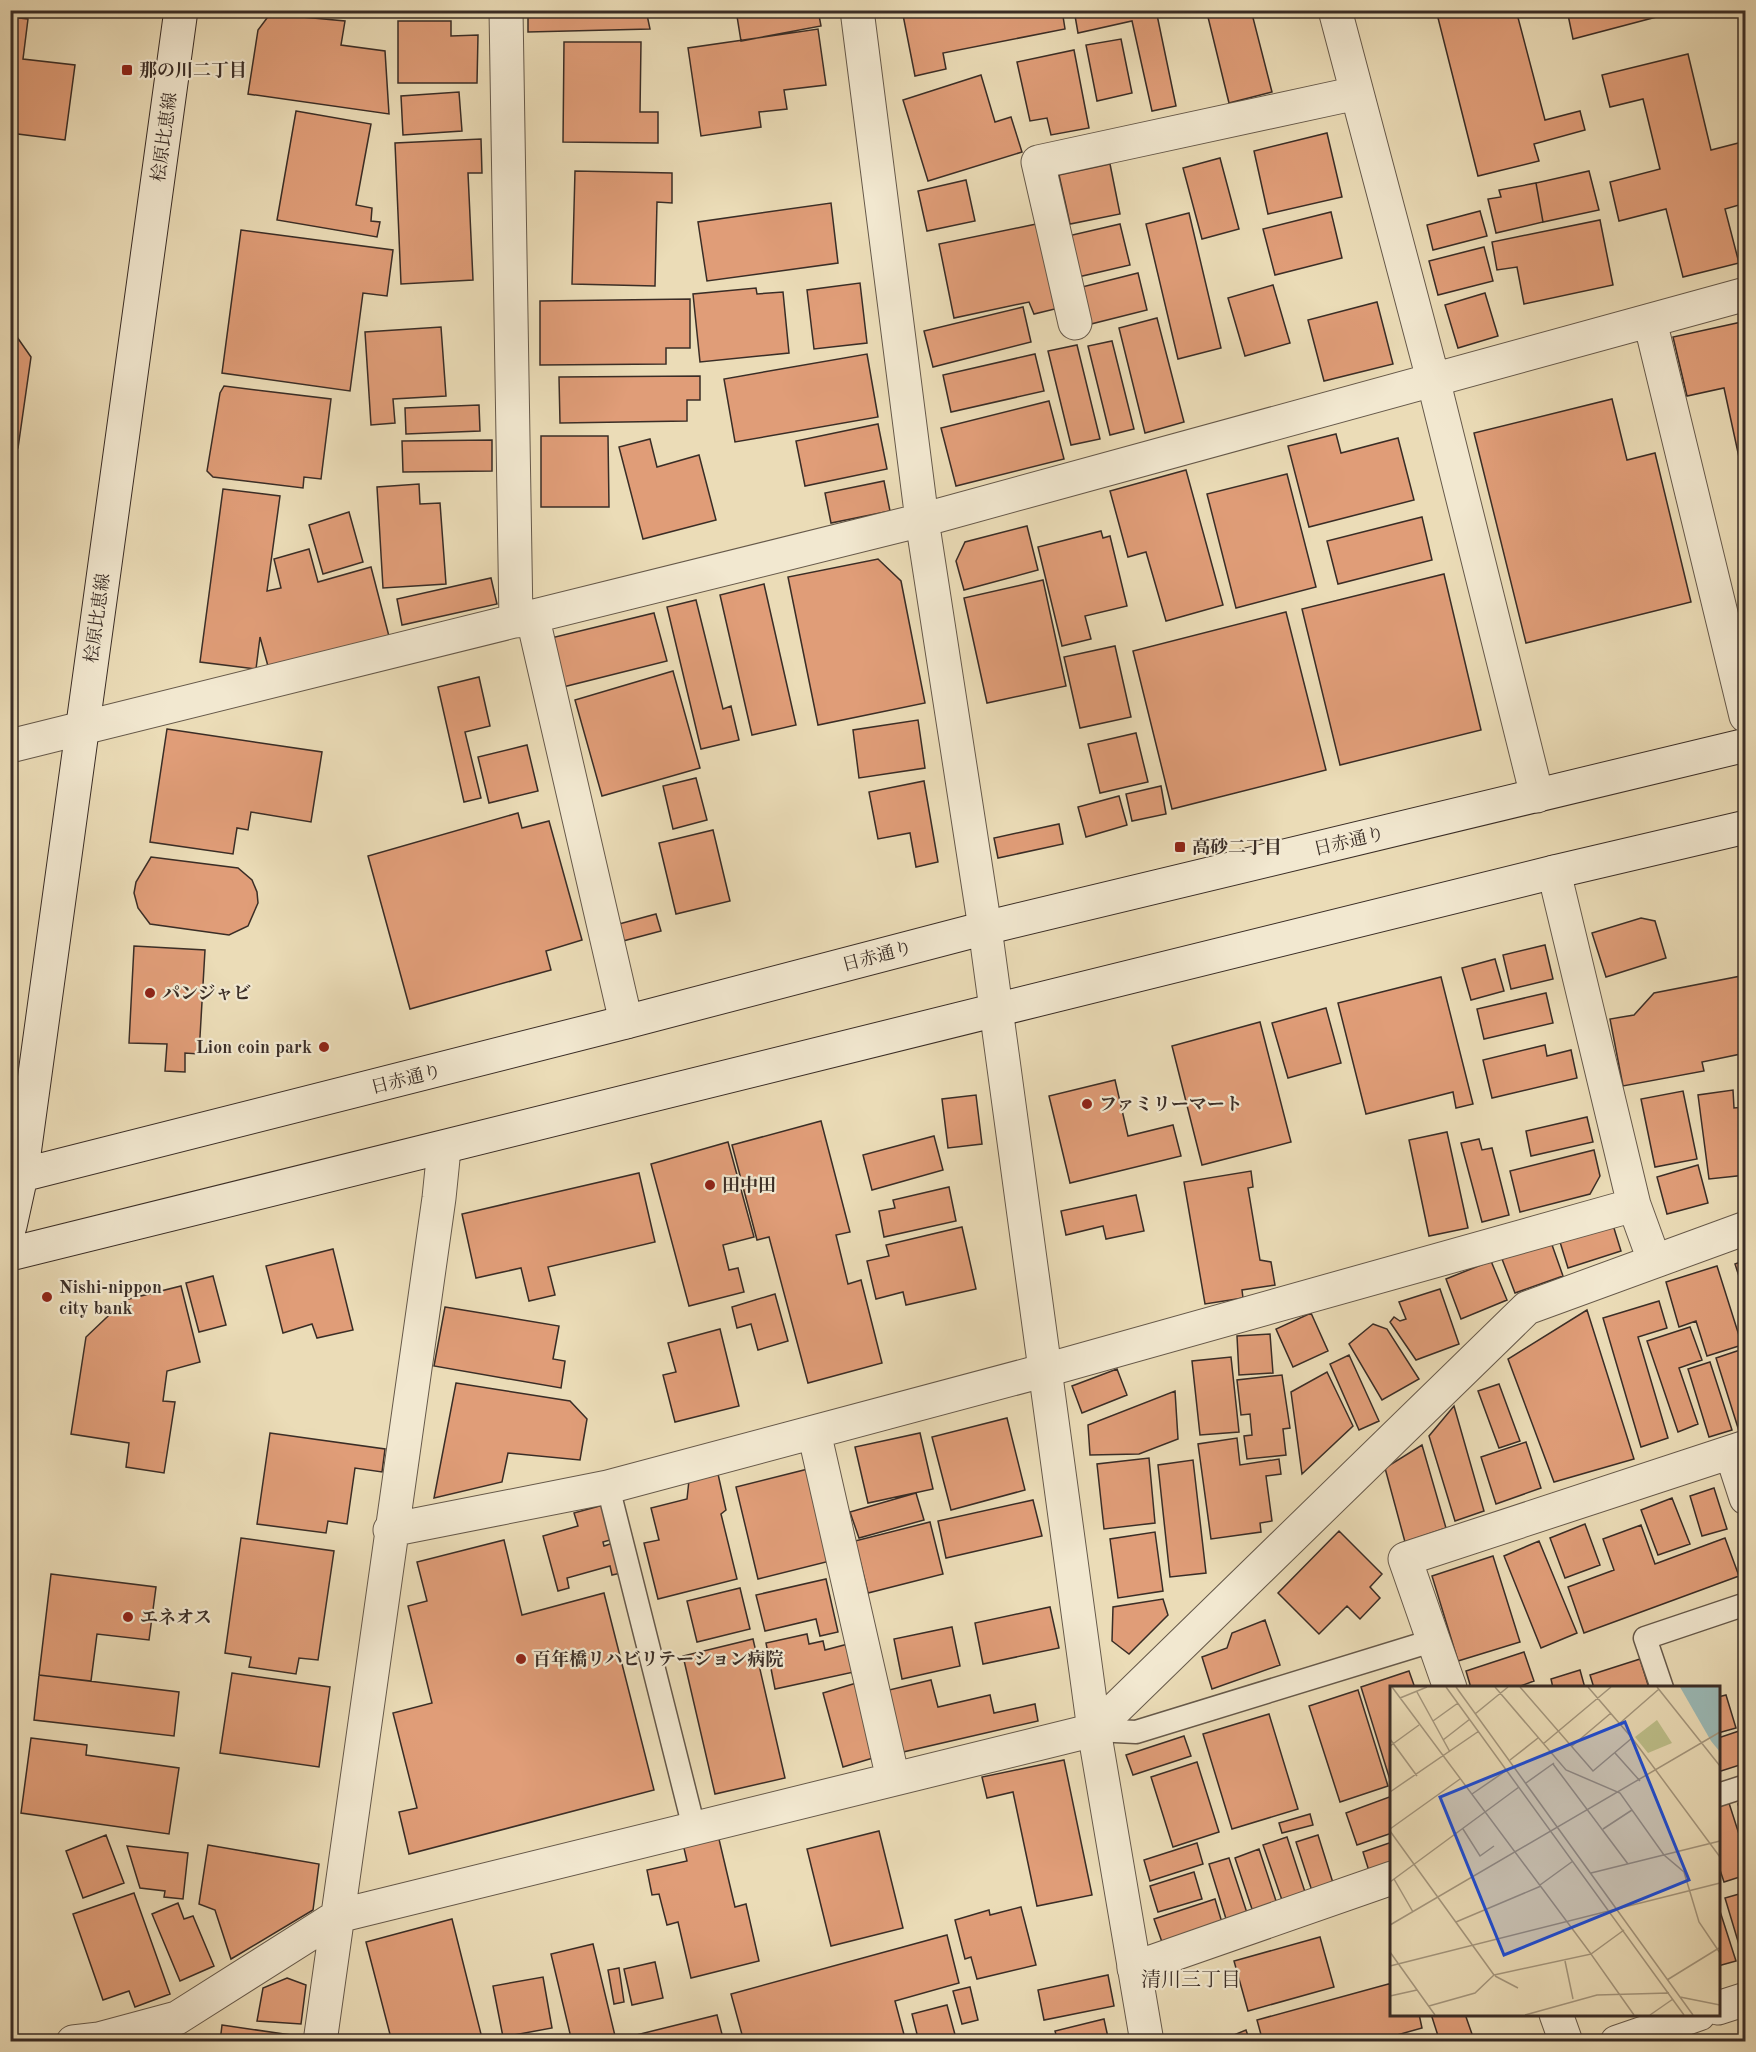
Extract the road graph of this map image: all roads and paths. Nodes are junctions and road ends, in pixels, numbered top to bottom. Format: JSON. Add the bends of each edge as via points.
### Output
{"nodes":[{"id":1,"x":181,"y":10,"type":"edge"},
{"id":2,"x":506,"y":10,"type":"edge"},
{"id":3,"x":858,"y":10,"type":"edge"},
{"id":4,"x":1335,"y":10,"type":"edge"},
{"id":5,"x":1357,"y":93,"type":"junction"},
{"id":6,"x":1746,"y":294,"type":"edge"},
{"id":7,"x":1650,"y":321,"type":"junction"},
{"id":8,"x":1075,"y":323,"type":"dead end"},
{"id":9,"x":1433,"y":379,"type":"junction"},
{"id":10,"x":922,"y":520,"type":"junction"},
{"id":11,"x":524,"y":620,"type":"junction"},
{"id":12,"x":1746,"y":716,"type":"edge"},
{"id":13,"x":81,"y":728,"type":"junction"},
{"id":14,"x":1746,"y":745,"type":"edge"},
{"id":15,"x":10,"y":746,"type":"edge"},
{"id":16,"x":1537,"y":796,"type":"junction"},
{"id":17,"x":1746,"y":827,"type":"edge"},
{"id":18,"x":1554,"y":872,"type":"junction"},
{"id":19,"x":985,"y":928,"type":"junction"},
{"id":20,"x":994,"y":1011,"type":"junction"},
{"id":21,"x":626,"y":1022,"type":"junction"},
{"id":22,"x":444,"y":1149,"type":"junction"},
{"id":23,"x":16,"y":1177,"type":"edge"},
{"id":24,"x":1634,"y":1204,"type":"junction"},
{"id":25,"x":10,"y":1226,"type":"edge"},
{"id":26,"x":1746,"y":1228,"type":"edge"},
{"id":27,"x":10,"y":1254,"type":"edge"},
{"id":28,"x":1654,"y":1260,"type":"junction"},
{"id":29,"x":1046,"y":1370,"type":"junction"},
{"id":30,"x":814,"y":1432,"type":"junction"},
{"id":31,"x":1738,"y":1449,"type":"edge"},
{"id":32,"x":608,"y":1487,"type":"junction"},
{"id":33,"x":1746,"y":1498,"type":"edge"},
{"id":34,"x":390,"y":1530,"type":"junction"},
{"id":35,"x":1746,"y":1604,"type":"edge"},
{"id":36,"x":1434,"y":1640,"type":"junction"},
{"id":37,"x":1449,"y":1686,"type":"edge"},
{"id":38,"x":1661,"y":1686,"type":"edge"},
{"id":39,"x":1094,"y":1730,"type":"junction"},
{"id":40,"x":893,"y":1779,"type":"junction"},
{"id":41,"x":1746,"y":1786,"type":"edge"},
{"id":42,"x":1720,"y":1795,"type":"edge"},
{"id":43,"x":694,"y":1828,"type":"junction"},
{"id":44,"x":1390,"y":1879,"type":"edge"},
{"id":45,"x":338,"y":1916,"type":"junction"},
{"id":46,"x":1134,"y":1968,"type":"junction"},
{"id":47,"x":1746,"y":1999,"type":"edge"},
{"id":48,"x":1720,"y":2008,"type":"edge"},
{"id":49,"x":1558,"y":2016,"type":"edge"},
{"id":50,"x":1693,"y":2016,"type":"edge"},
{"id":51,"x":73,"y":2042,"type":"edge"},
{"id":52,"x":320,"y":2042,"type":"edge"},
{"id":53,"x":1147,"y":2042,"type":"edge"},
{"id":54,"x":1566,"y":2042,"type":"edge"},
{"id":55,"x":1617,"y":2042,"type":"edge"}],
"edges":[{"from":1,"to":13,"type":"street","name":"桧原比恵線"},
{"from":2,"to":11,"type":"street"},
{"from":3,"to":10,"type":"street"},
{"from":4,"to":5,"type":"street"},
{"from":5,"to":8,"type":"street","via":[[1038,162]]},
{"from":5,"to":9,"type":"street"},
{"from":6,"to":7,"type":"street"},
{"from":7,"to":9,"type":"street"},
{"from":7,"to":12,"type":"street"},
{"from":9,"to":10,"type":"street"},
{"from":9,"to":16,"type":"street"},
{"from":10,"to":11,"type":"street"},
{"from":10,"to":19,"type":"street"},
{"from":11,"to":13,"type":"street"},
{"from":11,"to":21,"type":"street"},
{"from":13,"to":15,"type":"street"},
{"from":13,"to":23,"type":"street","name":"桧原比恵線"},
{"from":14,"to":16,"type":"street","name":"日赤通り"},
{"from":16,"to":19,"type":"street","name":"日赤通り"},
{"from":17,"to":18,"type":"street"},
{"from":18,"to":20,"type":"street"},
{"from":18,"to":24,"type":"street"},
{"from":19,"to":20,"type":"street"},
{"from":19,"to":21,"type":"street","name":"日赤通り"},
{"from":20,"to":22,"type":"street"},
{"from":20,"to":29,"type":"street"},
{"from":21,"to":23,"type":"street","name":"日赤通り"},
{"from":22,"to":27,"type":"street"},
{"from":22,"to":34,"type":"street"},
{"from":23,"to":25,"type":"street","name":"桧原比恵線"},
{"from":24,"to":28,"type":"street"},
{"from":24,"to":29,"type":"street"},
{"from":26,"to":28,"type":"street"},
{"from":28,"to":39,"type":"street","via":[[1527,1308]]},
{"from":29,"to":30,"type":"street"},
{"from":29,"to":39,"type":"street"},
{"from":30,"to":32,"type":"street"},
{"from":30,"to":40,"type":"street"},
{"from":31,"to":33,"type":"street"},
{"from":31,"to":36,"type":"street","via":[[1405,1559]]},
{"from":32,"to":34,"type":"street"},
{"from":32,"to":43,"type":"lane"},
{"from":34,"to":45,"type":"street"},
{"from":35,"to":38,"type":"lane","via":[[1645,1638]]},
{"from":36,"to":37,"type":"street"},
{"from":36,"to":39,"type":"lane","via":[[1136,1732]]},
{"from":39,"to":40,"type":"street"},
{"from":39,"to":46,"type":"street"},
{"from":40,"to":43,"type":"street"},
{"from":41,"to":42,"type":"lane"},
{"from":43,"to":45,"type":"street"},
{"from":44,"to":46,"type":"street"},
{"from":45,"to":51,"type":"street","via":[[177,2018]]},
{"from":45,"to":52,"type":"street"},
{"from":46,"to":53,"type":"street"},
{"from":47,"to":48,"type":"street"},
{"from":49,"to":54,"type":"street"},
{"from":50,"to":55,"type":"street"}]}
